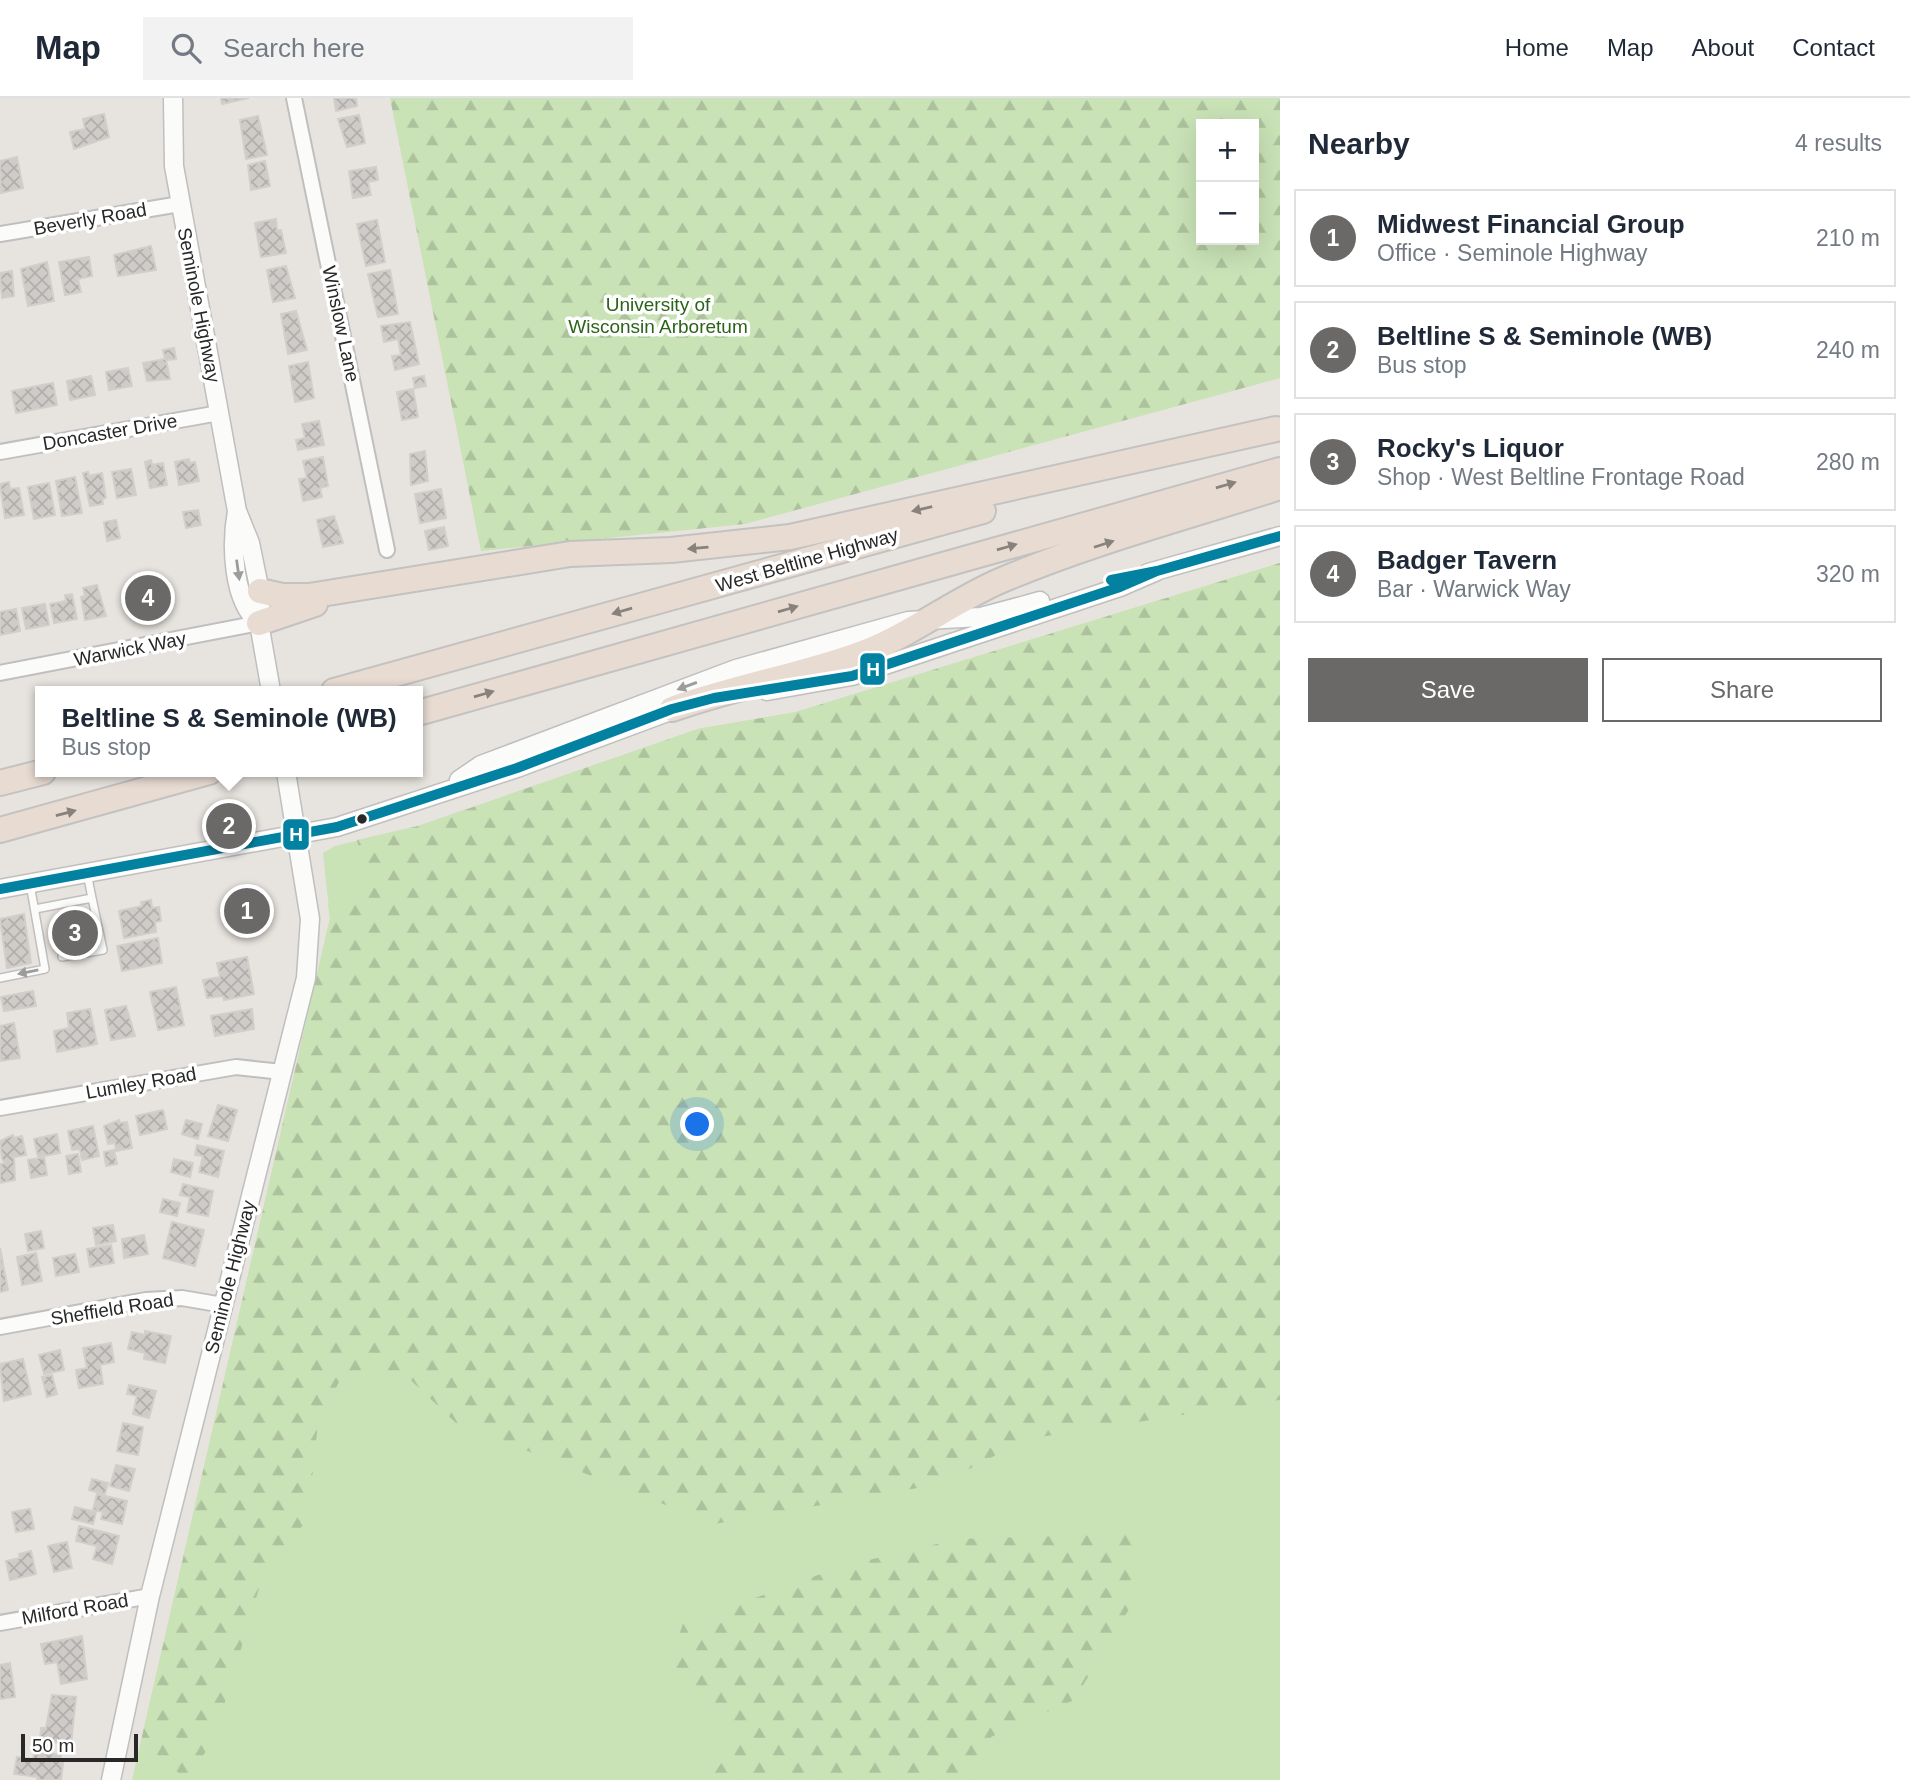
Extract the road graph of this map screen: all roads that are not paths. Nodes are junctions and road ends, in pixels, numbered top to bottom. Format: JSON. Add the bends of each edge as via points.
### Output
{"nodes":[{"id":1,"x":173,"y":98,"type":"edge"},
{"id":2,"x":294,"y":98,"type":"edge"},
{"id":3,"x":180,"y":204,"type":"junction"},
{"id":4,"x":0,"y":234,"type":"edge"},
{"id":5,"x":219,"y":412,"type":"junction"},
{"id":6,"x":1278,"y":429,"type":"edge"},
{"id":7,"x":0,"y":452,"type":"edge"},
{"id":8,"x":1280,"y":470,"type":"edge"},
{"id":9,"x":1280,"y":487,"type":"edge"},
{"id":10,"x":237,"y":511,"type":"junction"},
{"id":11,"x":1280,"y":536,"type":"edge"},
{"id":12,"x":387,"y":550,"type":"dead end"},
{"id":13,"x":1157,"y":571,"type":"junction"},
{"id":14,"x":401,"y":583,"type":"junction"},
{"id":15,"x":260,"y":591,"type":"junction"},
{"id":16,"x":929,"y":619,"type":"junction"},
{"id":17,"x":259,"y":623,"type":"junction"},
{"id":18,"x":0,"y":673,"type":"edge"},
{"id":19,"x":270,"y":686,"type":"edge"},
{"id":20,"x":352,"y":686,"type":"edge"},
{"id":21,"x":672,"y":709,"type":"junction"},
{"id":22,"x":423,"y":712,"type":"edge"},
{"id":23,"x":35,"y":774,"type":"edge"},
{"id":24,"x":191,"y":777,"type":"edge"},
{"id":25,"x":287,"y":779,"type":"edge"},
{"id":26,"x":0,"y":783,"type":"edge"},
{"id":27,"x":441,"y":792,"type":"junction"},
{"id":28,"x":0,"y":830,"type":"edge"},
{"id":29,"x":296,"y":835,"type":"junction"},
{"id":30,"x":87,"y":873,"type":"junction"},
{"id":31,"x":30,"y":883,"type":"junction"},
{"id":32,"x":0,"y":889,"type":"edge"},
{"id":33,"x":92,"y":898,"type":"junction"},
{"id":34,"x":34,"y":909,"type":"junction"},
{"id":35,"x":62,"y":957,"type":"dead end"},
{"id":36,"x":0,"y":978,"type":"edge"},
{"id":37,"x":282,"y":1072,"type":"junction"},
{"id":38,"x":0,"y":1108,"type":"edge"},
{"id":39,"x":223,"y":1305,"type":"junction"},
{"id":40,"x":0,"y":1327,"type":"edge"},
{"id":41,"x":150,"y":1596,"type":"junction"},
{"id":42,"x":0,"y":1623,"type":"edge"},
{"id":43,"x":111,"y":1780,"type":"edge"}],
"edges":[{"from":1,"to":3,"type":"street","name":"Seminole Highway"},
{"from":2,"to":12,"type":"street","name":"Winslow Lane"},
{"from":3,"to":4,"type":"street","name":"Beverly Road"},
{"from":3,"to":5,"type":"street","name":"Seminole Highway"},
{"from":5,"to":7,"type":"street","name":"Doncaster Drive"},
{"from":5,"to":10,"type":"street","name":"Seminole Highway"},
{"from":6,"to":14,"type":"highway","one_way":true,"via":[[790,537],[671,550],[570,554]]},
{"from":6,"to":20,"type":"highway","name":"West Beltline Highway","one_way":true},
{"from":22,"to":8,"type":"highway","one_way":true},
{"from":16,"to":9,"type":"highway","one_way":true,"via":[[1000,581],[1059,558]]},
{"from":10,"to":15,"type":"street","name":"Seminole Highway","via":[[250,543]]},
{"from":10,"to":17,"type":"street","name":"Seminole Highway","one_way":true,"via":[[234,542],[243,599],[246,610]]},
{"from":11,"to":13,"type":"street"},
{"from":13,"to":16,"type":"street","via":[[981,617]]},
{"from":13,"to":21,"type":"street","via":[[852,676]]},
{"from":14,"to":15,"type":"highway","via":[[293,597]]},
{"from":14,"to":17,"type":"highway","via":[[291,610]]},
{"from":15,"to":17,"type":"street","name":"Seminole Highway"},
{"from":16,"to":21,"type":"highway","via":[[851,657],[726,689]]},
{"from":16,"to":27,"type":"street","one_way":true,"via":[[875,629],[706,679],[481,765]]},
{"from":17,"to":18,"type":"street","name":"Warwick Way"},
{"from":17,"to":19,"type":"street","name":"Seminole Highway"},
{"from":21,"to":27,"type":"street"},
{"from":23,"to":26,"type":"highway"},
{"from":28,"to":24,"type":"highway","one_way":true},
{"from":25,"to":29,"type":"street","name":"Seminole Highway"},
{"from":27,"to":29,"type":"street","via":[[337,827]]},
{"from":29,"to":30,"type":"street"},
{"from":29,"to":37,"type":"street","name":"Seminole Highway","via":[[310,946]]},
{"from":30,"to":31,"type":"street"},
{"from":30,"to":33,"type":"lane"},
{"from":31,"to":32,"type":"street"},
{"from":31,"to":34,"type":"lane"},
{"from":33,"to":34,"type":"lane"},
{"from":33,"to":35,"type":"lane","via":[[103,950]]},
{"from":34,"to":36,"type":"lane","one_way":true,"via":[[45,969]]},
{"from":37,"to":38,"type":"street","name":"Lumley Road","via":[[236,1068]]},
{"from":37,"to":39,"type":"street","name":"Seminole Highway"},
{"from":39,"to":40,"type":"street","name":"Sheffield Road","via":[[182,1298],[146,1300]]},
{"from":39,"to":41,"type":"street","name":"Seminole Highway"},
{"from":41,"to":42,"type":"street","name":"Milford Road"},
{"from":41,"to":43,"type":"street","name":"Seminole Highway"}]}
